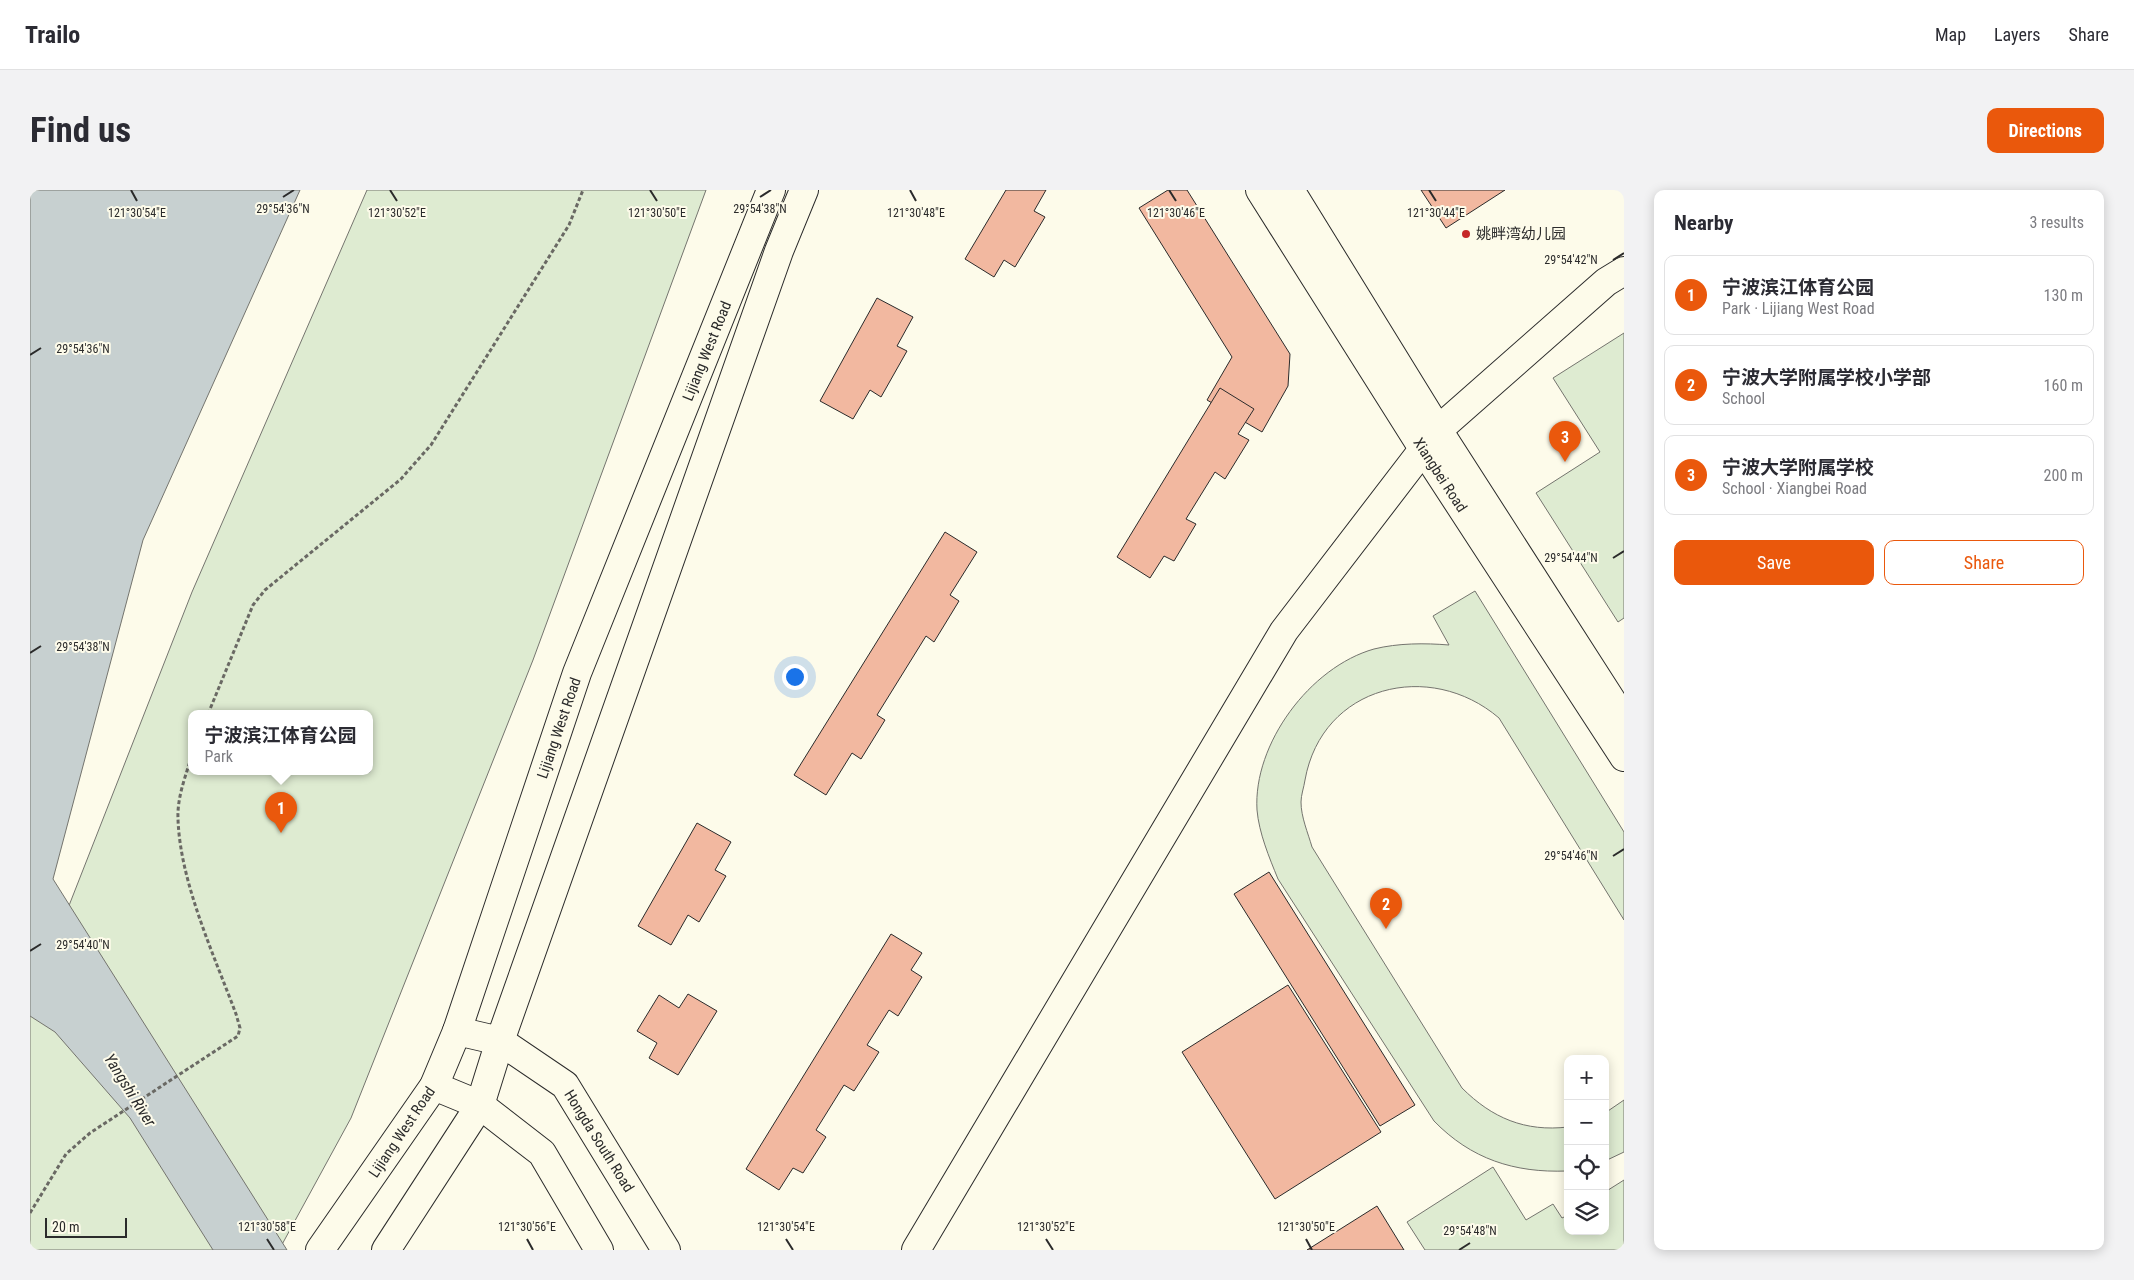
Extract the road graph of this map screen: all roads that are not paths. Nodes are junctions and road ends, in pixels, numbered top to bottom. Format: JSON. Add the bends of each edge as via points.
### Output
{"nodes":[{"id":1,"x":771,"y":190,"type":"edge"},
{"id":2,"x":804,"y":190,"type":"edge"},
{"id":3,"x":1260,"y":190,"type":"edge"},
{"id":4,"x":1290,"y":190,"type":"edge"},
{"id":5,"x":1624,"y":271,"type":"edge"},
{"id":6,"x":1431,"y":440,"type":"junction"},
{"id":7,"x":1624,"y":720,"type":"edge"},
{"id":8,"x":1624,"y":757,"type":"edge"},
{"id":9,"x":456,"y":1031,"type":"junction"},
{"id":10,"x":500,"y":1041,"type":"junction"},
{"id":11,"x":434,"y":1086,"type":"junction"},
{"id":12,"x":480,"y":1105,"type":"junction"},
{"id":13,"x":321,"y":1249,"type":"edge"},
{"id":14,"x":386,"y":1250,"type":"edge"},
{"id":15,"x":599,"y":1250,"type":"edge"},
{"id":16,"x":666,"y":1250,"type":"edge"},
{"id":17,"x":916,"y":1250,"type":"edge"}],
"edges":[{"from":1,"to":9,"type":"main road","name":"Lijiang West Road","via":[[577,673]]},
{"from":2,"to":10,"type":"main road"},
{"from":3,"to":6,"type":"main road","name":"Xiangbei Road"},
{"from":4,"to":6,"type":"main road","name":"Xiangbei Road"},
{"from":5,"to":6,"type":"main road","via":[[1606,282]]},
{"from":6,"to":7,"type":"main road","name":"Xiangbei Road"},
{"from":6,"to":8,"type":"main road","name":"Xiangbei Road"},
{"from":6,"to":17,"type":"main road","via":[[1284,631]]},
{"from":9,"to":10,"type":"main road","name":"Hongda South Road"},
{"from":9,"to":11,"type":"main road","name":"Lijiang West Road"},
{"from":10,"to":12,"type":"main road"},
{"from":10,"to":16,"type":"main road","name":"Hongda South Road","via":[[565,1084]]},
{"from":11,"to":12,"type":"main road"},
{"from":11,"to":13,"type":"main road","name":"Lijiang West Road"},
{"from":12,"to":14,"type":"main road"},
{"from":12,"to":15,"type":"main road","via":[[542,1153]]}]}
